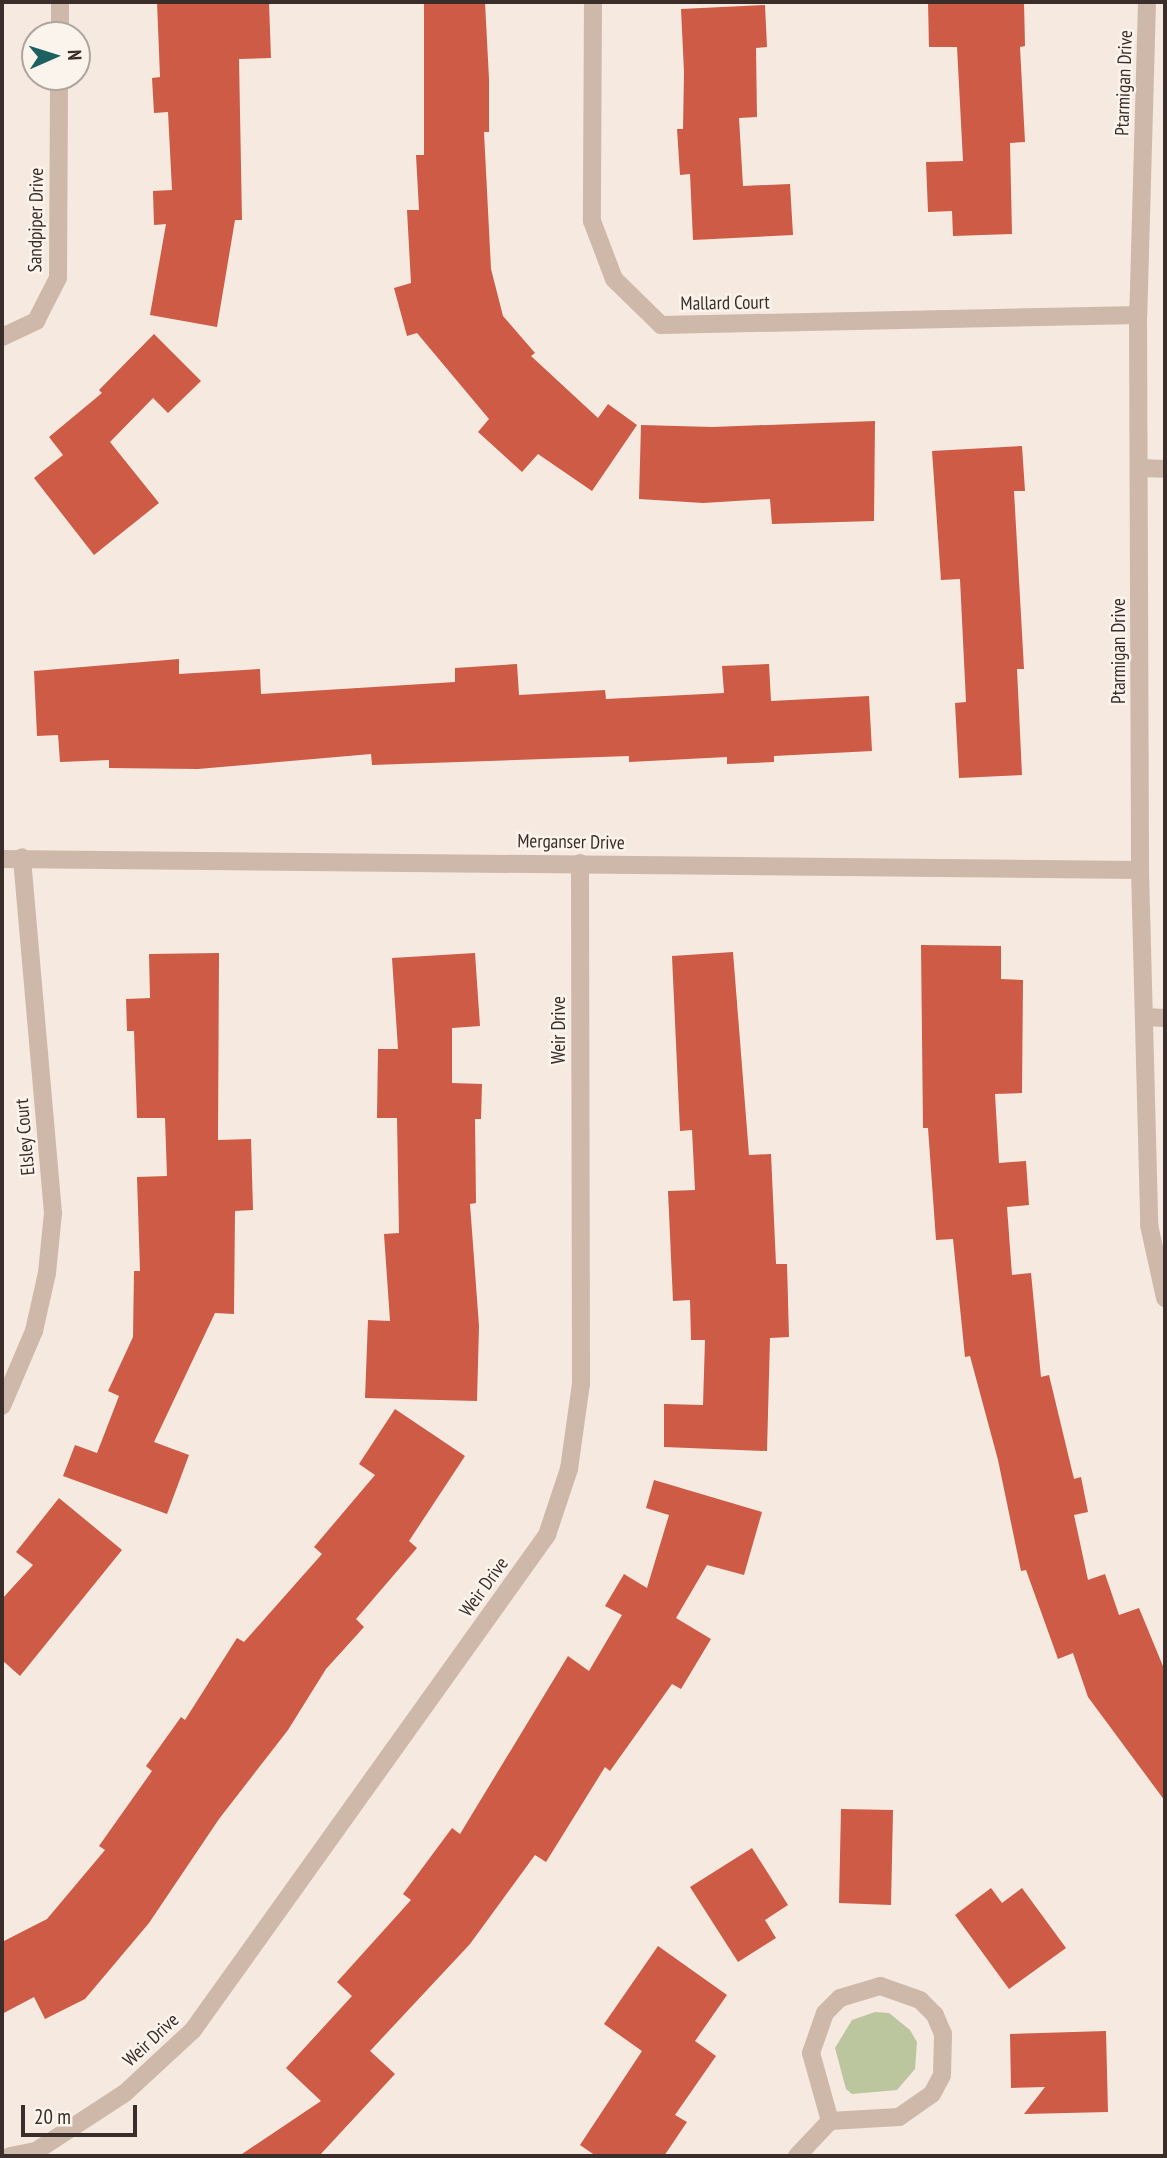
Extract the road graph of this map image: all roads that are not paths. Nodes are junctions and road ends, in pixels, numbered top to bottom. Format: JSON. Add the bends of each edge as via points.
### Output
{"nodes":[{"id":1,"x":60,"y":2,"type":"edge"},
{"id":2,"x":593,"y":2,"type":"edge"},
{"id":3,"x":1147,"y":2,"type":"edge"},
{"id":4,"x":60,"y":21,"type":"edge"},
{"id":5,"x":60,"y":91,"type":"edge"},
{"id":6,"x":1138,"y":315,"type":"junction"},
{"id":7,"x":2,"y":337,"type":"edge"},
{"id":8,"x":1140,"y":468,"type":"junction"},
{"id":9,"x":1165,"y":469,"type":"edge"},
{"id":10,"x":22,"y":857,"type":"junction"},
{"id":11,"x":2,"y":859,"type":"edge"},
{"id":12,"x":580,"y":863,"type":"junction"},
{"id":13,"x":1140,"y":870,"type":"junction"},
{"id":14,"x":1145,"y":1017,"type":"junction"},
{"id":15,"x":1165,"y":1018,"type":"edge"},
{"id":16,"x":1165,"y":1298,"type":"edge"},
{"id":17,"x":2,"y":1406,"type":"edge"},
{"id":18,"x":830,"y":2121,"type":"junction"},
{"id":19,"x":10,"y":2156,"type":"edge"},
{"id":20,"x":797,"y":2156,"type":"edge"}],
"edges":[{"from":1,"to":4,"type":"street"},
{"from":2,"to":6,"type":"street","name":"Mallard Court","via":[[592,221],[614,279],[661,326]]},
{"from":3,"to":6,"type":"street","name":"Ptarmigan Drive"},
{"from":5,"to":7,"type":"street","name":"Sandpiper Drive","via":[[58,278],[36,321]]},
{"from":6,"to":8,"type":"street","name":"Ptarmigan Drive"},
{"from":8,"to":9,"type":"street"},
{"from":8,"to":13,"type":"street","name":"Ptarmigan Drive"},
{"from":10,"to":11,"type":"street","name":"Merganser Drive"},
{"from":10,"to":12,"type":"street","name":"Merganser Drive"},
{"from":10,"to":17,"type":"street","name":"Elsley Court","via":[[53,1213],[47,1273],[34,1331]]},
{"from":12,"to":13,"type":"street","name":"Merganser Drive"},
{"from":12,"to":19,"type":"street","name":"Weir Drive","via":[[581,1384],[569,1469],[547,1535],[193,2030],[125,2093],[36,2151]]},
{"from":13,"to":14,"type":"street","name":"Ptarmigan Drive"},
{"from":14,"to":15,"type":"street"},
{"from":14,"to":16,"type":"street","name":"Ptarmigan Drive","via":[[1149,1225]]},
{"from":18,"to":18,"type":"street","via":[[899,2118],[932,2094],[942,2075],[943,2034],[935,2015],[920,2000],[901,1990],[870,1987],[840,1998],[825,2013],[811,2053]]},
{"from":18,"to":20,"type":"street"}]}
